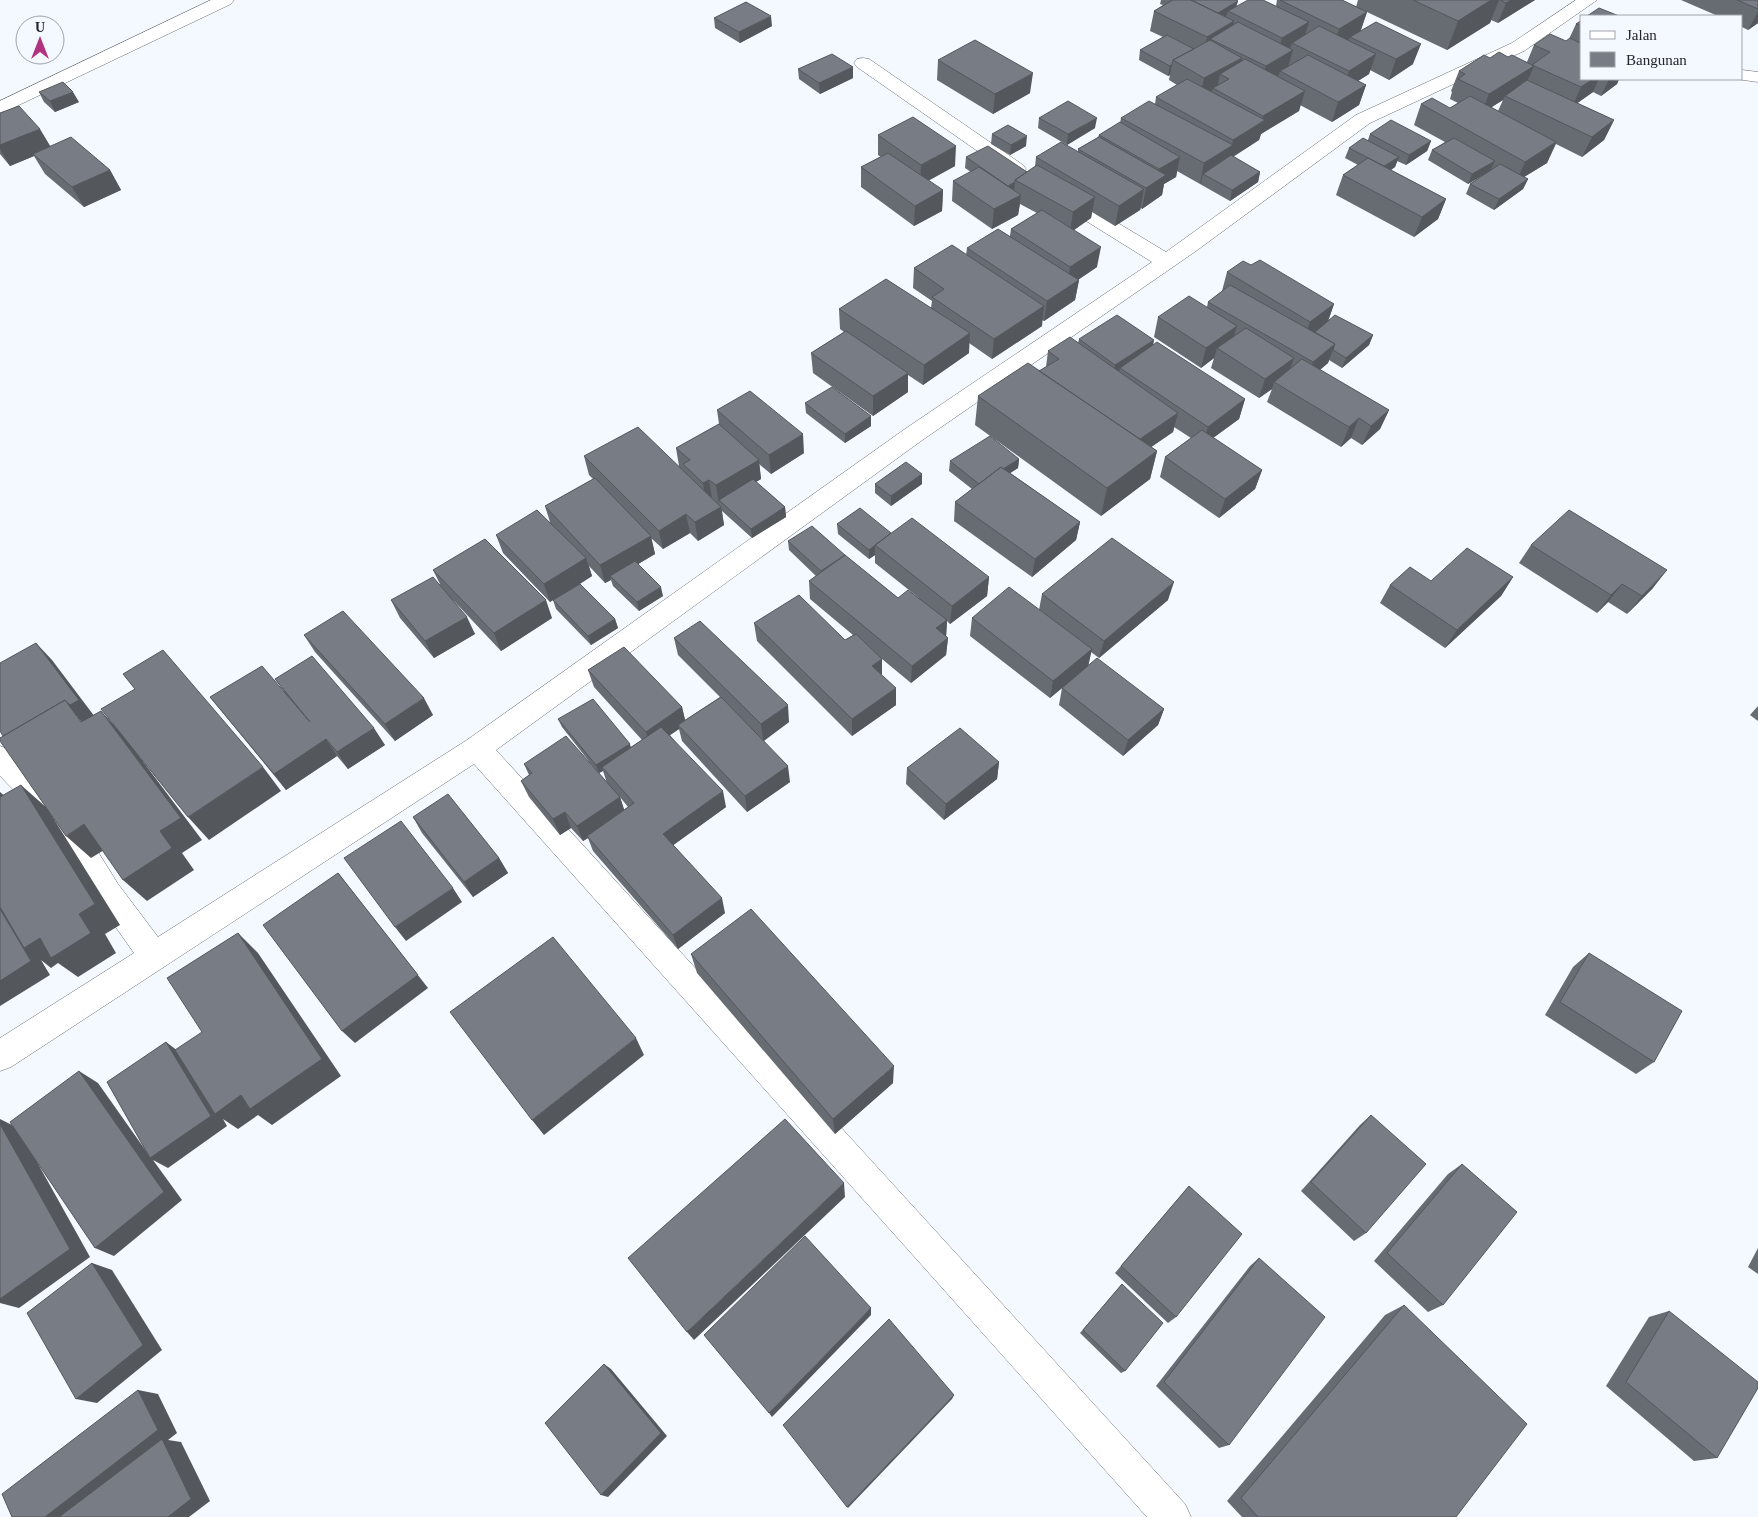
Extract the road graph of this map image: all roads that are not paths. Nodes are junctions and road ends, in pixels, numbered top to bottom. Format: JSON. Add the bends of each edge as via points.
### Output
{"nodes":[{"id":1,"x":225,"y":0,"type":"edge"},
{"id":2,"x":1588,"y":0,"type":"edge"},
{"id":3,"x":1518,"y":47,"type":"junction"},
{"id":4,"x":1544,"y":54,"type":"edge"},
{"id":5,"x":863,"y":63,"type":"dead end"},
{"id":6,"x":1743,"y":75,"type":"edge"},
{"id":7,"x":1758,"y":77,"type":"edge"},
{"id":8,"x":0,"y":108,"type":"edge"},
{"id":9,"x":1030,"y":178,"type":"edge"},
{"id":10,"x":1047,"y":189,"type":"edge"},
{"id":11,"x":1166,"y":261,"type":"junction"},
{"id":12,"x":477,"y":748,"type":"junction"},
{"id":13,"x":0,"y":758,"type":"edge"},
{"id":14,"x":154,"y":956,"type":"junction"},
{"id":15,"x":0,"y":1056,"type":"edge"},
{"id":16,"x":1172,"y":1517,"type":"edge"}],
"edges":[{"from":1,"to":8,"type":"street"},
{"from":2,"to":3,"type":"street"},
{"from":3,"to":4,"type":"street"},
{"from":3,"to":11,"type":"street","via":[[1363,119]]},
{"from":5,"to":9,"type":"street"},
{"from":6,"to":7,"type":"street"},
{"from":10,"to":11,"type":"street"},
{"from":11,"to":12,"type":"street","via":[[913,435]]},
{"from":12,"to":14,"type":"street"},
{"from":12,"to":16,"type":"street"},
{"from":13,"to":14,"type":"street","via":[[65,824],[108,893]]},
{"from":14,"to":15,"type":"street"}]}
